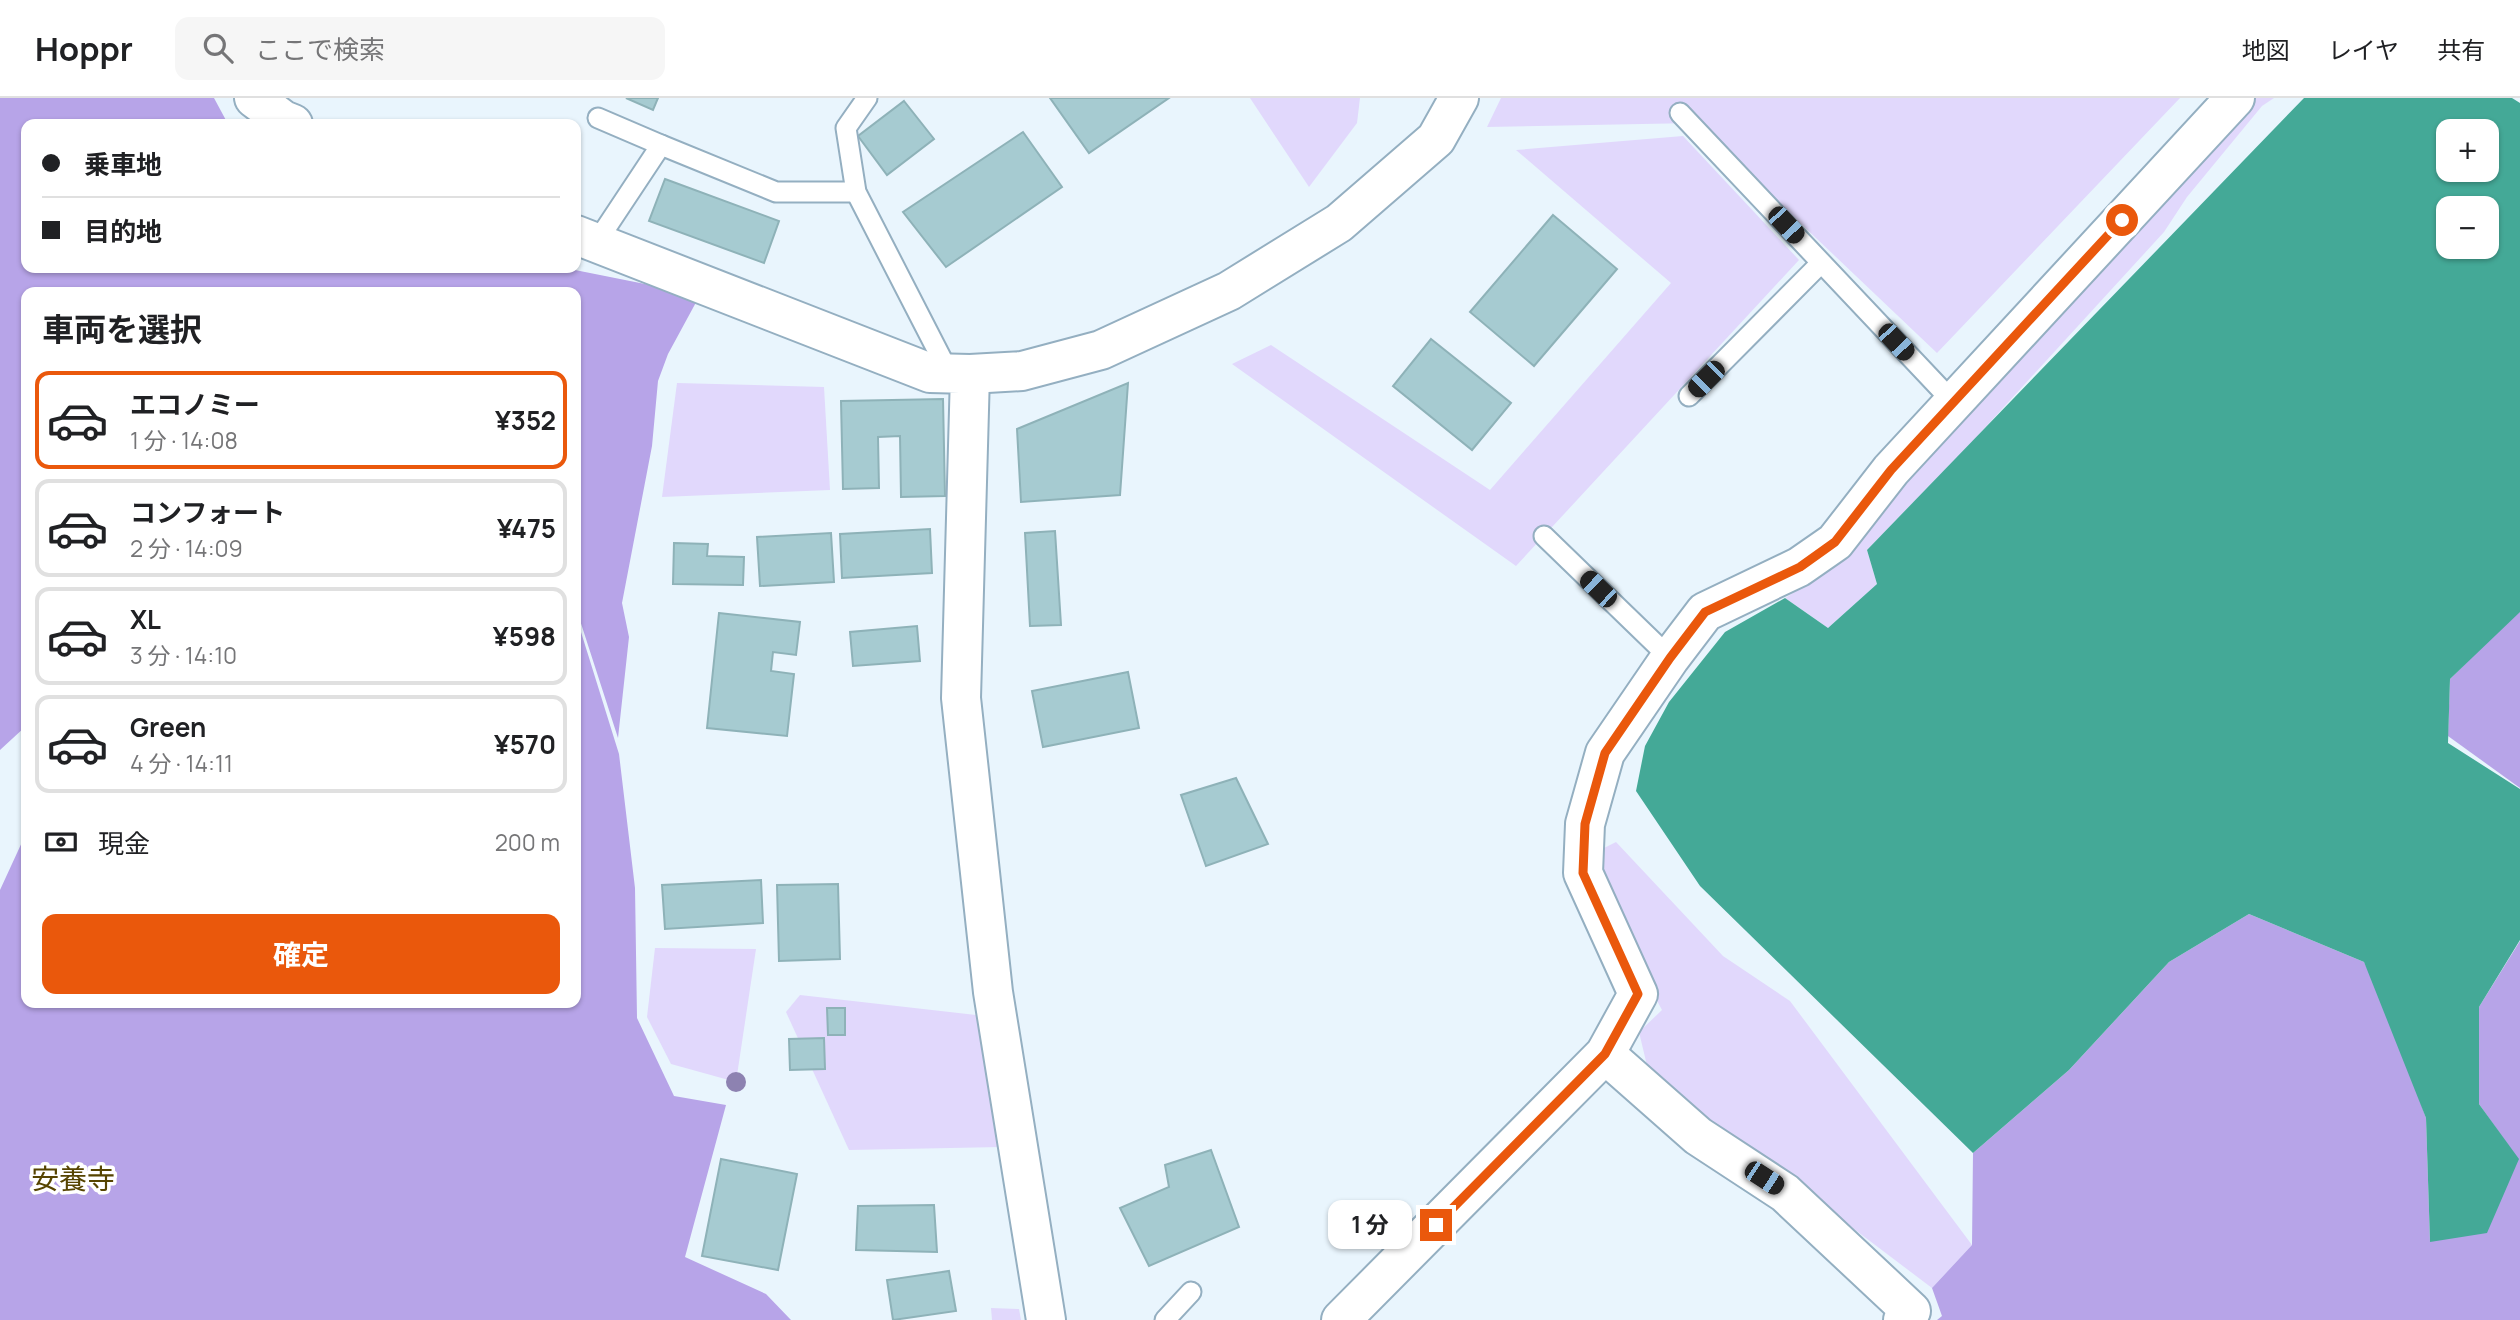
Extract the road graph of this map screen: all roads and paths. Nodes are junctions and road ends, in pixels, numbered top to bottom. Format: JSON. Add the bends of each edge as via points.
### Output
{"nodes":[{"id":1,"x":254,"y":98,"type":"edge"},
{"id":2,"x":867,"y":98,"type":"edge"},
{"id":3,"x":1458,"y":98,"type":"edge"},
{"id":4,"x":2235,"y":98,"type":"edge"},
{"id":5,"x":1680,"y":113,"type":"dead end"},
{"id":6,"x":598,"y":118,"type":"dead end"},
{"id":7,"x":282,"y":119,"type":"edge"},
{"id":8,"x":661,"y":145,"type":"junction"},
{"id":9,"x":856,"y":192,"type":"junction"},
{"id":10,"x":586,"y":239,"type":"edge"},
{"id":11,"x":1821,"y":263,"type":"junction"},
{"id":12,"x":960,"y":374,"type":"junction"},
{"id":13,"x":1689,"y":396,"type":"dead end"},
{"id":14,"x":1953,"y":402,"type":"junction"},
{"id":15,"x":1544,"y":536,"type":"dead end"},
{"id":16,"x":1670,"y":658,"type":"junction"},
{"id":17,"x":1605,"y":1054,"type":"junction"},
{"id":18,"x":1191,"y":1292,"type":"dead end"},
{"id":19,"x":1046,"y":1320,"type":"edge"},
{"id":20,"x":1165,"y":1320,"type":"edge"},
{"id":21,"x":1341,"y":1320,"type":"edge"},
{"id":22,"x":1903,"y":1320,"type":"edge"}],
"edges":[{"from":1,"to":7,"type":"street"},
{"from":2,"to":9,"type":"lane","via":[[846,128]]},
{"from":3,"to":12,"type":"street","via":[[1436,139],[1339,223],[1229,291],[1101,350],[1022,371]]},
{"from":4,"to":14,"type":"street"},
{"from":5,"to":11,"type":"lane"},
{"from":6,"to":8,"type":"lane"},
{"from":8,"to":9,"type":"lane","via":[[776,192]]},
{"from":8,"to":10,"type":"lane"},
{"from":9,"to":12,"type":"lane"},
{"from":10,"to":12,"type":"street","via":[[930,373]]},
{"from":11,"to":13,"type":"lane"},
{"from":11,"to":14,"type":"lane"},
{"from":12,"to":19,"type":"street","via":[[961,698],[993,992]]},
{"from":14,"to":16,"type":"street","via":[[1891,470],[1835,542],[1800,567],[1705,612]]},
{"from":15,"to":16,"type":"lane"},
{"from":16,"to":17,"type":"street","via":[[1605,753],[1585,824],[1583,873],[1638,994]]},
{"from":17,"to":21,"type":"street"},
{"from":17,"to":22,"type":"street","via":[[1698,1136],[1786,1192],[1912,1311]]},
{"from":18,"to":20,"type":"lane"}]}
